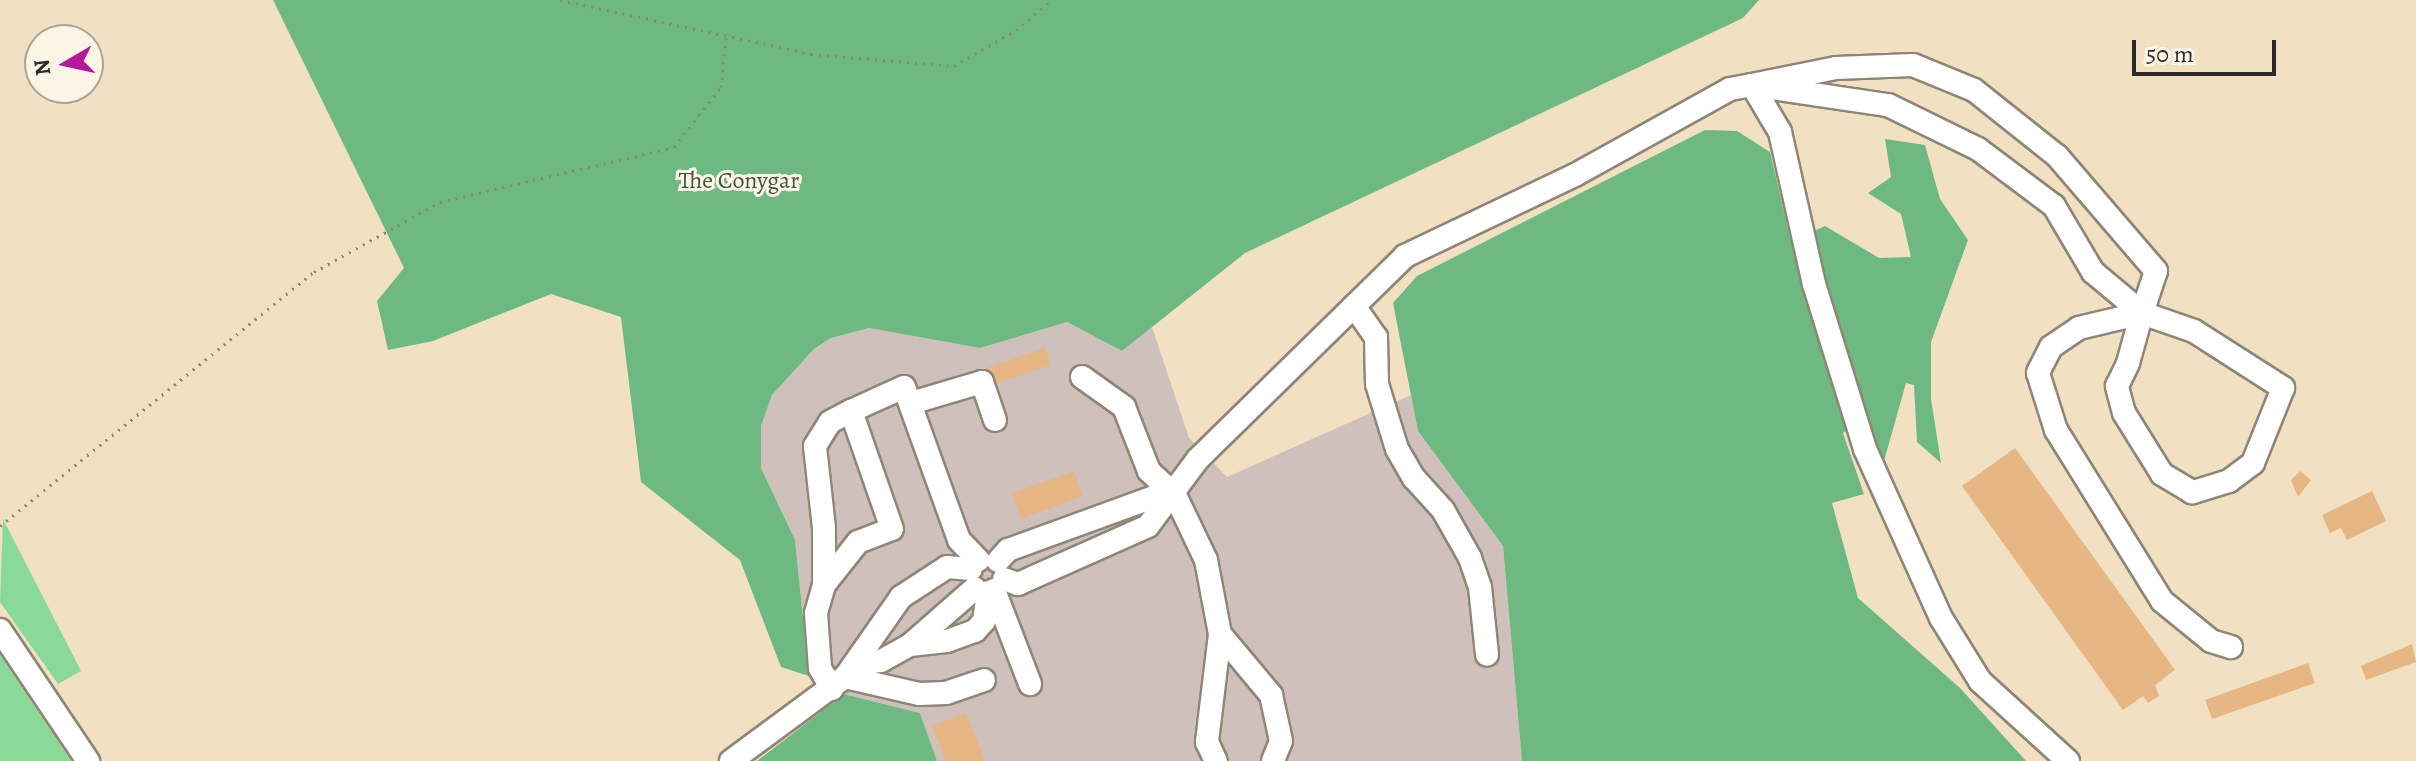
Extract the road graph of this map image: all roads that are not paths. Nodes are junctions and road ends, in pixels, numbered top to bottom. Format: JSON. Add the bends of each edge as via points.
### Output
{"nodes":[{"id":1,"x":1752,"y":85,"type":"junction"},
{"id":2,"x":1354,"y":306,"type":"junction"},
{"id":3,"x":2142,"y":313,"type":"junction"},
{"id":4,"x":1082,"y":377,"type":"dead end"},
{"id":5,"x":911,"y":403,"type":"junction"},
{"id":6,"x":851,"y":411,"type":"junction"},
{"id":7,"x":995,"y":420,"type":"dead end"},
{"id":8,"x":1175,"y":495,"type":"junction"},
{"id":9,"x":987,"y":577,"type":"junction"},
{"id":10,"x":824,"y":585,"type":"junction"},
{"id":11,"x":0,"y":630,"type":"edge"},
{"id":12,"x":1220,"y":634,"type":"junction"},
{"id":13,"x":910,"y":645,"type":"junction"},
{"id":14,"x":2231,"y":647,"type":"dead end"},
{"id":15,"x":1487,"y":655,"type":"dead end"},
{"id":16,"x":845,"y":677,"type":"junction"},
{"id":17,"x":984,"y":680,"type":"dead end"},
{"id":18,"x":1030,"y":684,"type":"dead end"},
{"id":19,"x":740,"y":755,"type":"edge"},
{"id":20,"x":88,"y":761,"type":"edge"},
{"id":21,"x":1216,"y":761,"type":"edge"},
{"id":22,"x":1273,"y":761,"type":"edge"},
{"id":23,"x":2068,"y":761,"type":"edge"}],
"edges":[{"from":1,"to":2,"type":"street","via":[[1730,89],[1575,175],[1405,256]]},
{"from":1,"to":3,"type":"street","via":[[1888,105],[1978,149],[2054,206],[2093,272]]},
{"from":1,"to":3,"type":"street","via":[[1836,68],[1913,65],[1974,90],[2057,156],[2156,271]]},
{"from":1,"to":23,"type":"street","via":[[1780,132],[1814,284],[1865,449],[1941,618],[1980,681]]},
{"from":2,"to":8,"type":"street","via":[[1198,459]]},
{"from":2,"to":15,"type":"street","via":[[1376,337],[1377,384],[1397,449],[1443,510],[1470,558],[1480,587]]},
{"from":3,"to":3,"type":"street","via":[[2117,386],[2124,413],[2162,474],[2192,492],[2229,481],[2253,463],[2283,388],[2194,331]]},
{"from":3,"to":14,"type":"street","via":[[2079,328],[2051,347],[2038,373],[2056,430],[2162,601],[2211,641]]},
{"from":4,"to":8,"type":"street","via":[[1124,407],[1149,471]]},
{"from":5,"to":6,"type":"street","via":[[904,387]]},
{"from":5,"to":7,"type":"street","via":[[982,382]]},
{"from":5,"to":9,"type":"street","via":[[959,540]]},
{"from":6,"to":10,"type":"street","via":[[830,422],[815,446]]},
{"from":6,"to":10,"type":"street","via":[[892,529],[858,542]]},
{"from":8,"to":9,"type":"street","via":[[1154,497],[1008,550]]},
{"from":8,"to":9,"type":"street","via":[[1148,526],[1018,584]]},
{"from":8,"to":12,"type":"street","via":[[1206,560]]},
{"from":9,"to":13,"type":"street"},
{"from":9,"to":13,"type":"street","via":[[984,621],[975,631]]},
{"from":9,"to":16,"type":"street","via":[[947,567],[901,597]]},
{"from":9,"to":18,"type":"street"},
{"from":10,"to":16,"type":"street","via":[[816,613],[820,668]]},
{"from":11,"to":20,"type":"street"},
{"from":12,"to":21,"type":"street","via":[[1207,742]]},
{"from":12,"to":22,"type":"street","via":[[1271,695],[1281,741]]},
{"from":13,"to":16,"type":"street"},
{"from":16,"to":17,"type":"street","via":[[919,694],[946,693]]},
{"from":16,"to":19,"type":"street"}]}
